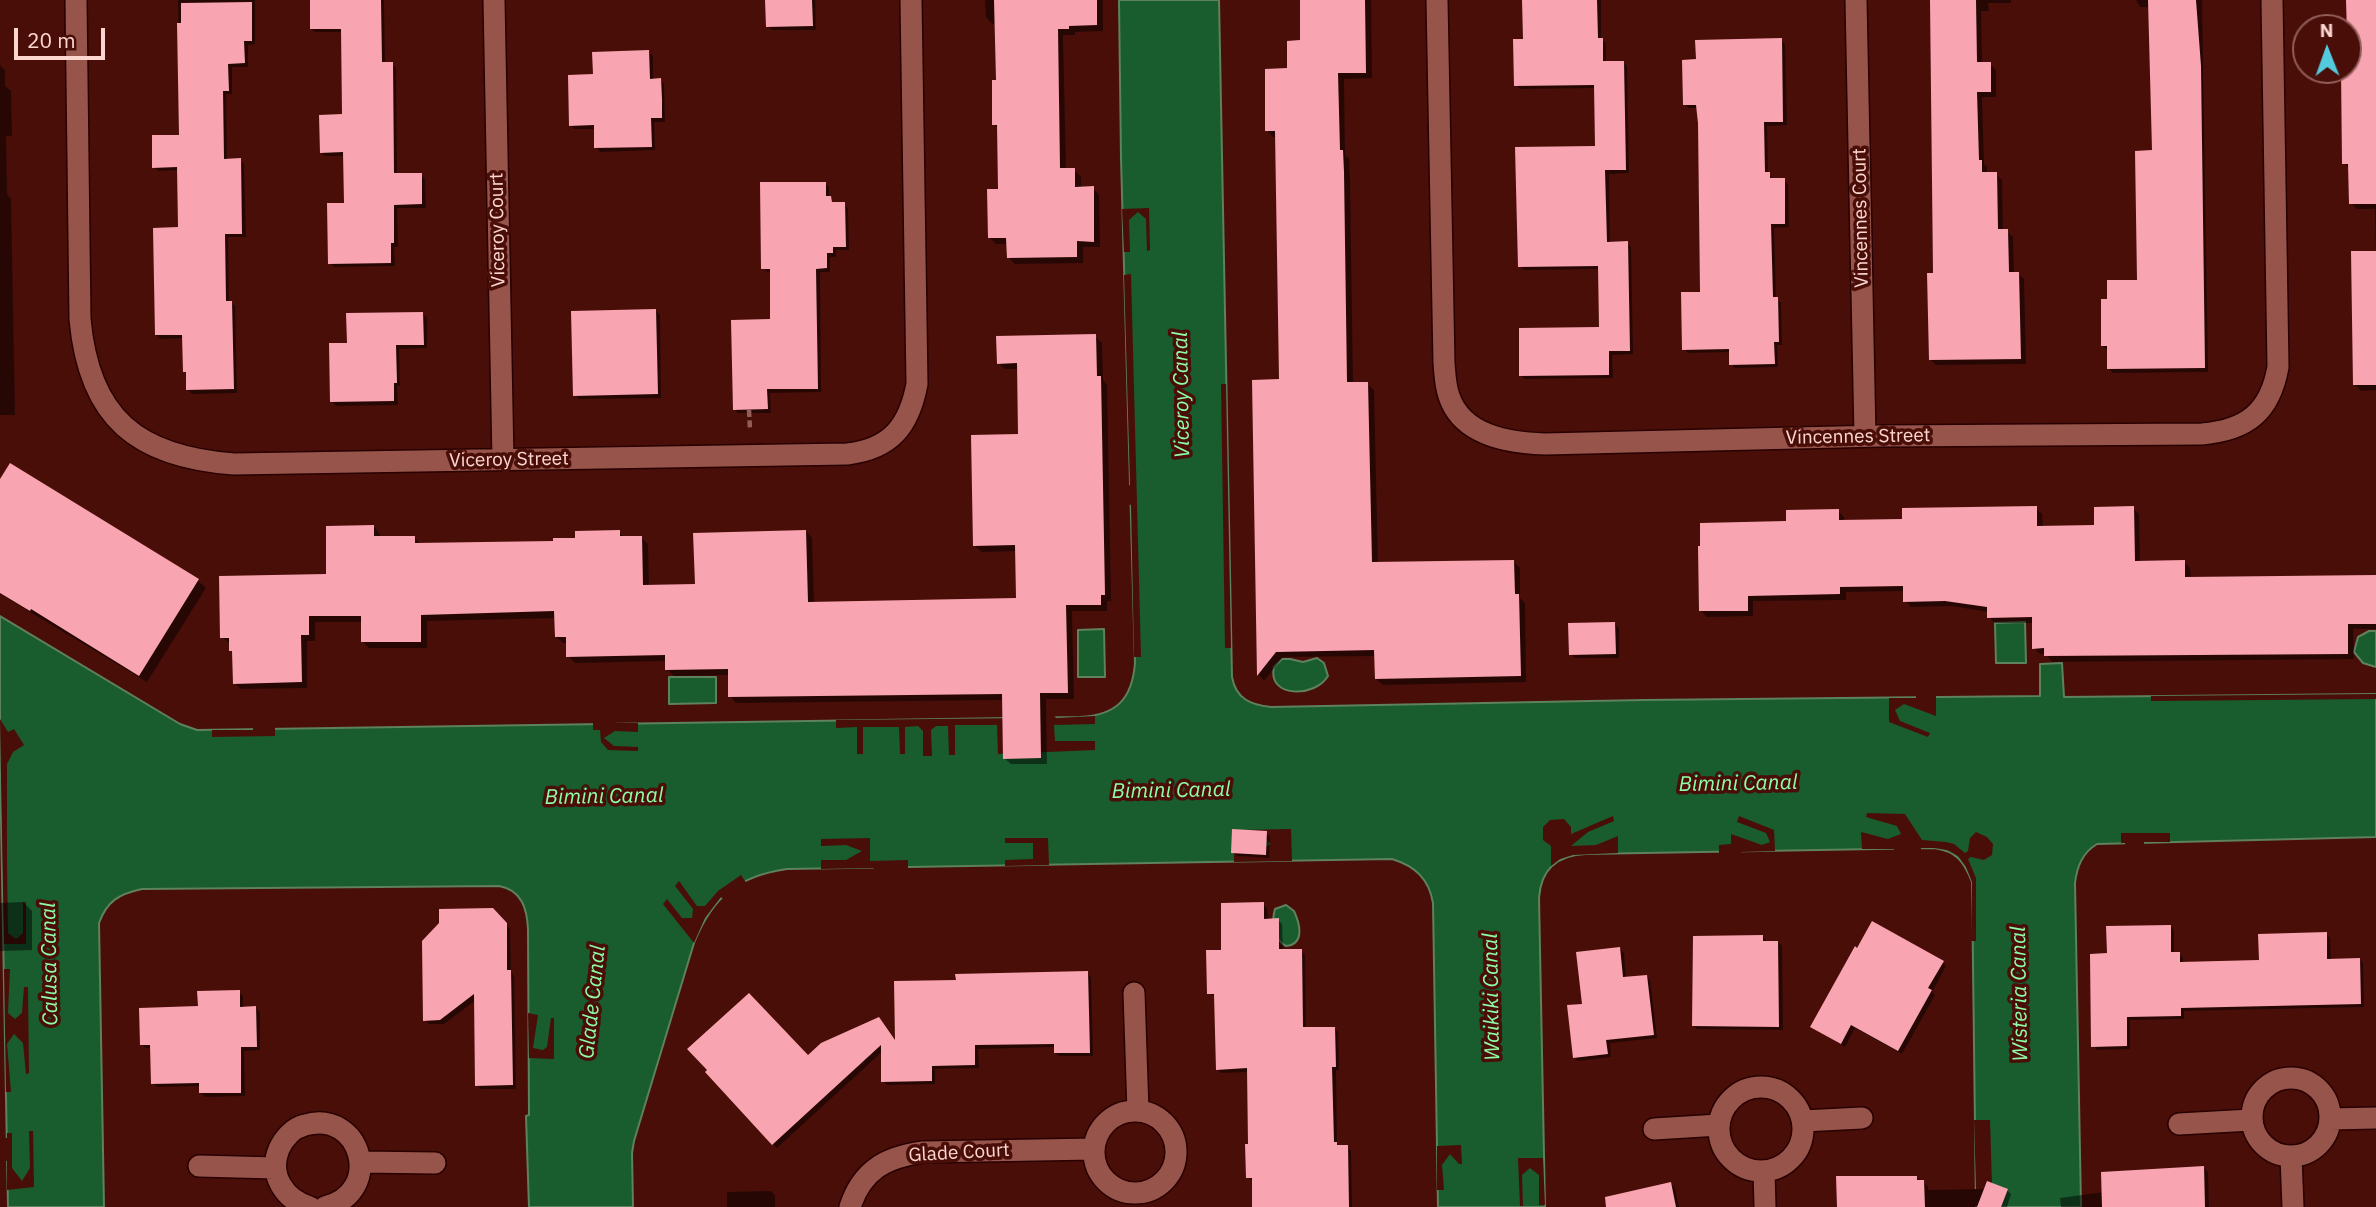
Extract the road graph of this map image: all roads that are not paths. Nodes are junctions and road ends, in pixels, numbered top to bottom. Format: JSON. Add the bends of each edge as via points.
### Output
{"nodes":[{"id":1,"x":76,"y":0,"type":"edge"},
{"id":2,"x":494,"y":0,"type":"edge"},
{"id":3,"x":911,"y":0,"type":"edge"},
{"id":4,"x":1437,"y":0,"type":"edge"},
{"id":5,"x":1856,"y":0,"type":"edge"},
{"id":6,"x":2272,"y":0,"type":"edge"},
{"id":7,"x":1865,"y":436,"type":"junction"},
{"id":8,"x":503,"y":460,"type":"junction"},
{"id":9,"x":1134,"y":993,"type":"dead end"},
{"id":10,"x":1138,"y":1111,"type":"junction"},
{"id":11,"x":1862,"y":1118,"type":"dead end"},
{"id":12,"x":2376,"y":1118,"type":"edge"},
{"id":13,"x":2330,"y":1119,"type":"junction"},
{"id":14,"x":2251,"y":1120,"type":"junction"},
{"id":15,"x":1803,"y":1121,"type":"junction"},
{"id":16,"x":2179,"y":1124,"type":"dead end"},
{"id":17,"x":1719,"y":1125,"type":"junction"},
{"id":18,"x":1654,"y":1129,"type":"dead end"},
{"id":19,"x":1094,"y":1149,"type":"junction"},
{"id":20,"x":2291,"y":1156,"type":"junction"},
{"id":21,"x":361,"y":1162,"type":"junction"},
{"id":22,"x":435,"y":1163,"type":"dead end"},
{"id":23,"x":199,"y":1166,"type":"dead end"},
{"id":24,"x":275,"y":1168,"type":"junction"},
{"id":25,"x":1764,"y":1171,"type":"junction"},
{"id":26,"x":1137,"y":1202,"type":"edge"},
{"id":27,"x":310,"y":1207,"type":"edge"},
{"id":28,"x":325,"y":1207,"type":"edge"},
{"id":29,"x":850,"y":1207,"type":"edge"},
{"id":30,"x":1765,"y":1207,"type":"edge"},
{"id":31,"x":2293,"y":1207,"type":"edge"}],
"edges":[{"from":1,"to":8,"type":"street","name":"Viceroy Street","via":[[83,348],[95,386],[117,418],[132,433],[167,453],[206,462]]},
{"from":2,"to":8,"type":"street","name":"Viceroy Court"},
{"from":3,"to":8,"type":"street","name":"Viceroy Street","via":[[918,366],[914,400],[894,436],[874,449],[847,454]]},
{"from":4,"to":7,"type":"street","name":"Vincennes Street","via":[[1444,363],[1448,395],[1460,415],[1495,438],[1524,444]]},
{"from":5,"to":7,"type":"street","name":"Vincennes Court"},
{"from":6,"to":7,"type":"street","name":"Vincennes Street","via":[[2278,367],[2264,407],[2238,426],[2202,434]]},
{"from":9,"to":10,"type":"street"},
{"from":10,"to":19,"type":"street","via":[[1110,1119]]},
{"from":10,"to":26,"type":"street","via":[[1168,1126],[1177,1150],[1170,1174]]},
{"from":11,"to":15,"type":"street"},
{"from":12,"to":13,"type":"street"},
{"from":13,"to":14,"type":"street","via":[[2323,1094],[2303,1079],[2291,1078],[2279,1079],[2259,1093]]},
{"from":13,"to":20,"type":"street","via":[[2314,1149]]},
{"from":14,"to":16,"type":"street"},
{"from":14,"to":20,"type":"street","via":[[2260,1142],[2269,1150]]},
{"from":15,"to":17,"type":"street","via":[[1796,1103],[1781,1093],[1752,1087],[1729,1101]]},
{"from":15,"to":25,"type":"street","via":[[1799,1146],[1778,1168]]},
{"from":17,"to":18,"type":"street"},
{"from":17,"to":25,"type":"street","via":[[1720,1139],[1734,1161]]},
{"from":19,"to":26,"type":"street","via":[[1103,1177]]},
{"from":19,"to":29,"type":"street","name":"Glade Court","via":[[902,1155],[865,1176]]},
{"from":20,"to":31,"type":"street"},
{"from":21,"to":22,"type":"street"},
{"from":21,"to":24,"type":"street","via":[[358,1149],[341,1129],[315,1123],[302,1125],[281,1143]]},
{"from":21,"to":28,"type":"street","via":[[355,1188],[346,1198]]},
{"from":23,"to":24,"type":"street"},
{"from":24,"to":27,"type":"street","via":[[285,1193]]},
{"from":25,"to":30,"type":"street"}]}
